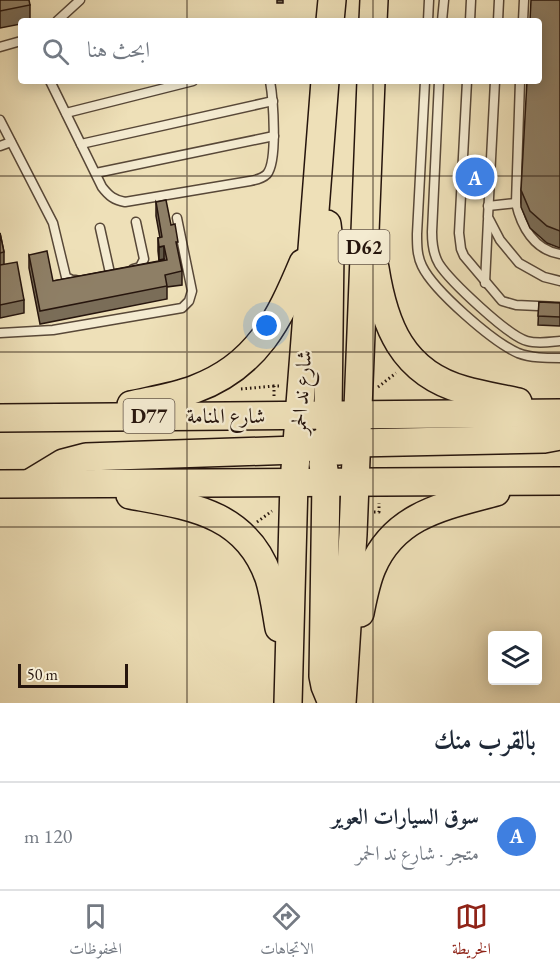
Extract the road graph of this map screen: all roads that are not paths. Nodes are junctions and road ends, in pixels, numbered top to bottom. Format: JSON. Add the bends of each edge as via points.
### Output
{"nodes":[{"id":1,"x":80,"y":0,"type":"edge"},
{"id":2,"x":332,"y":0,"type":"edge"},
{"id":3,"x":374,"y":0,"type":"edge"},
{"id":4,"x":429,"y":0,"type":"edge"},
{"id":5,"x":444,"y":0,"type":"edge"},
{"id":6,"x":471,"y":0,"type":"edge"},
{"id":7,"x":499,"y":0,"type":"edge"},
{"id":8,"x":524,"y":0,"type":"edge"},
{"id":9,"x":60,"y":18,"type":"edge"},
{"id":10,"x":330,"y":18,"type":"edge"},
{"id":11,"x":373,"y":18,"type":"edge"},
{"id":12,"x":428,"y":18,"type":"edge"},
{"id":13,"x":442,"y":18,"type":"edge"},
{"id":14,"x":470,"y":18,"type":"edge"},
{"id":15,"x":498,"y":18,"type":"edge"},
{"id":16,"x":523,"y":18,"type":"edge"},
{"id":17,"x":18,"y":42,"type":"edge"},
{"id":18,"x":0,"y":47,"type":"edge"},
{"id":19,"x":52,"y":84,"type":"edge"},
{"id":20,"x":181,"y":84,"type":"edge"},
{"id":21,"x":270,"y":84,"type":"edge"},
{"id":22,"x":325,"y":84,"type":"edge"},
{"id":23,"x":371,"y":84,"type":"edge"},
{"id":24,"x":425,"y":84,"type":"edge"},
{"id":25,"x":439,"y":84,"type":"edge"},
{"id":26,"x":466,"y":84,"type":"edge"},
{"id":27,"x":495,"y":84,"type":"edge"},
{"id":28,"x":520,"y":84,"type":"edge"},
{"id":29,"x":273,"y":101,"type":"junction"},
{"id":30,"x":66,"y":113,"type":"junction"},
{"id":31,"x":0,"y":120,"type":"edge"},
{"id":32,"x":274,"y":136,"type":"junction"},
{"id":33,"x":11,"y":142,"type":"junction"},
{"id":34,"x":81,"y":144,"type":"junction"},
{"id":35,"x":0,"y":147,"type":"edge"},
{"id":36,"x":96,"y":173,"type":"junction"},
{"id":37,"x":316,"y":194,"type":"junction"},
{"id":38,"x":516,"y":203,"type":"junction"},
{"id":39,"x":489,"y":206,"type":"junction"},
{"id":40,"x":366,"y":211,"type":"junction"},
{"id":41,"x":177,"y":218,"type":"dead end"},
{"id":42,"x":488,"y":218,"type":"junction"},
{"id":43,"x":136,"y":222,"type":"dead end"},
{"id":44,"x":100,"y":228,"type":"dead end"},
{"id":45,"x":313,"y":240,"type":"junction"},
{"id":46,"x":560,"y":254,"type":"edge"},
{"id":47,"x":119,"y":272,"type":"junction"},
{"id":48,"x":99,"y":275,"type":"edge"},
{"id":49,"x":87,"y":278,"type":"edge"},
{"id":50,"x":560,"y":281,"type":"edge"},
{"id":51,"x":485,"y":283,"type":"junction"},
{"id":52,"x":560,"y":307,"type":"edge"},
{"id":53,"x":0,"y":333,"type":"edge"},
{"id":54,"x":560,"y":341,"type":"edge"},
{"id":55,"x":560,"y":358,"type":"edge"},
{"id":56,"x":560,"y":412,"type":"edge"},
{"id":57,"x":357,"y":413,"type":"junction"},
{"id":58,"x":299,"y":415,"type":"junction"},
{"id":59,"x":80,"y":417,"type":"junction"},
{"id":60,"x":0,"y":418,"type":"edge"},
{"id":61,"x":560,"y":436,"type":"edge"},
{"id":62,"x":327,"y":448,"type":"junction"},
{"id":63,"x":560,"y":481,"type":"edge"},
{"id":64,"x":294,"y":482,"type":"junction"},
{"id":65,"x":355,"y":482,"type":"junction"},
{"id":66,"x":529,"y":482,"type":"junction"},
{"id":67,"x":0,"y":483,"type":"edge"},
{"id":68,"x":28,"y":484,"type":"junction"},
{"id":69,"x":73,"y":484,"type":"junction"},
{"id":70,"x":289,"y":695,"type":"edge"},
{"id":71,"x":339,"y":698,"type":"edge"}],
"edges":[{"from":1,"to":9,"type":"lane"},
{"from":2,"to":10,"type":"main road"},
{"from":3,"to":11,"type":"main road"},
{"from":4,"to":12,"type":"lane"},
{"from":5,"to":13,"type":"lane"},
{"from":6,"to":14,"type":"lane"},
{"from":7,"to":15,"type":"lane"},
{"from":8,"to":16,"type":"lane"},
{"from":17,"to":18,"type":"lane"},
{"from":19,"to":30,"type":"lane"},
{"from":20,"to":30,"type":"lane"},
{"from":21,"to":29,"type":"lane"},
{"from":22,"to":37,"type":"main road","name":"شارع ند الحمر","number":"D62"},
{"from":23,"to":40,"type":"main road","number":"D62"},
{"from":24,"to":55,"type":"lane","via":[[417,234],[421,265],[439,290],[505,347],[538,358]]},
{"from":25,"to":54,"type":"lane","via":[[432,232],[435,256],[449,276],[512,335],[541,343]]},
{"from":26,"to":51,"type":"lane","via":[[459,241],[464,256]]},
{"from":27,"to":39,"type":"lane"},
{"from":28,"to":38,"type":"lane"},
{"from":29,"to":32,"type":"lane"},
{"from":29,"to":34,"type":"lane"},
{"from":30,"to":34,"type":"lane"},
{"from":31,"to":33,"type":"lane"},
{"from":32,"to":36,"type":"lane"},
{"from":32,"to":36,"type":"lane","via":[[270,168],[266,175],[250,181],[125,202],[108,195]]},
{"from":33,"to":35,"type":"lane"},
{"from":33,"to":49,"type":"lane","via":[[53,223],[66,277]]},
{"from":34,"to":36,"type":"lane"},
{"from":37,"to":45,"type":"main road","name":"شارع ند الحمر","number":"D62"},
{"from":37,"to":62,"type":"main road","via":[[326,221],[330,249]]},
{"from":38,"to":39,"type":"lane"},
{"from":38,"to":46,"type":"lane","via":[[528,234],[540,246]]},
{"from":39,"to":42,"type":"lane"},
{"from":40,"to":56,"type":"main road","via":[[382,307],[393,335],[412,359],[436,378],[463,390]]},
{"from":40,"to":57,"type":"main road","number":"D62"},
{"from":41,"to":53,"type":"lane","via":[[192,291],[182,308],[53,330]]},
{"from":42,"to":50,"type":"lane","via":[[519,263]]},
{"from":42,"to":51,"type":"lane"},
{"from":43,"to":47,"type":"lane","via":[[144,259],[140,267]]},
{"from":44,"to":47,"type":"lane"},
{"from":45,"to":58,"type":"main road","name":"شارع ند الحمر","number":"D62"},
{"from":45,"to":59,"type":"main road","via":[[281,314],[241,363],[213,381],[179,394]]},
{"from":47,"to":48,"type":"lane"},
{"from":51,"to":52,"type":"lane","via":[[509,303]]},
{"from":56,"to":57,"type":"main road"},
{"from":57,"to":62,"type":"main road"},
{"from":58,"to":59,"type":"main road","name":"شارع المنامة","number":"D77"},
{"from":58,"to":62,"type":"main road","name":"شارع ند الحمر","number":"D62"},
{"from":59,"to":60,"type":"main road","name":"شارع المنامة","number":"D77"},
{"from":61,"to":62,"type":"main road"},
{"from":62,"to":64,"type":"main road","name":"شارع ند الحمر","number":"D62"},
{"from":62,"to":65,"type":"main road"},
{"from":62,"to":68,"type":"main road","via":[[87,457],[63,463]]},
{"from":62,"to":71,"type":"main road","via":[[323,676],[325,686]]},
{"from":63,"to":66,"type":"main road"},
{"from":64,"to":69,"type":"main road"},
{"from":64,"to":70,"type":"main road","name":"شارع ند الحمر","number":"D62"},
{"from":65,"to":66,"type":"main road"},
{"from":65,"to":71,"type":"main road"},
{"from":66,"to":71,"type":"main road","via":[[430,511],[407,524],[387,544],[367,583]]},
{"from":67,"to":68,"type":"main road"},
{"from":68,"to":69,"type":"main road"},
{"from":69,"to":70,"type":"main road","via":[[196,508],[241,534],[258,555],[269,579]]}]}
